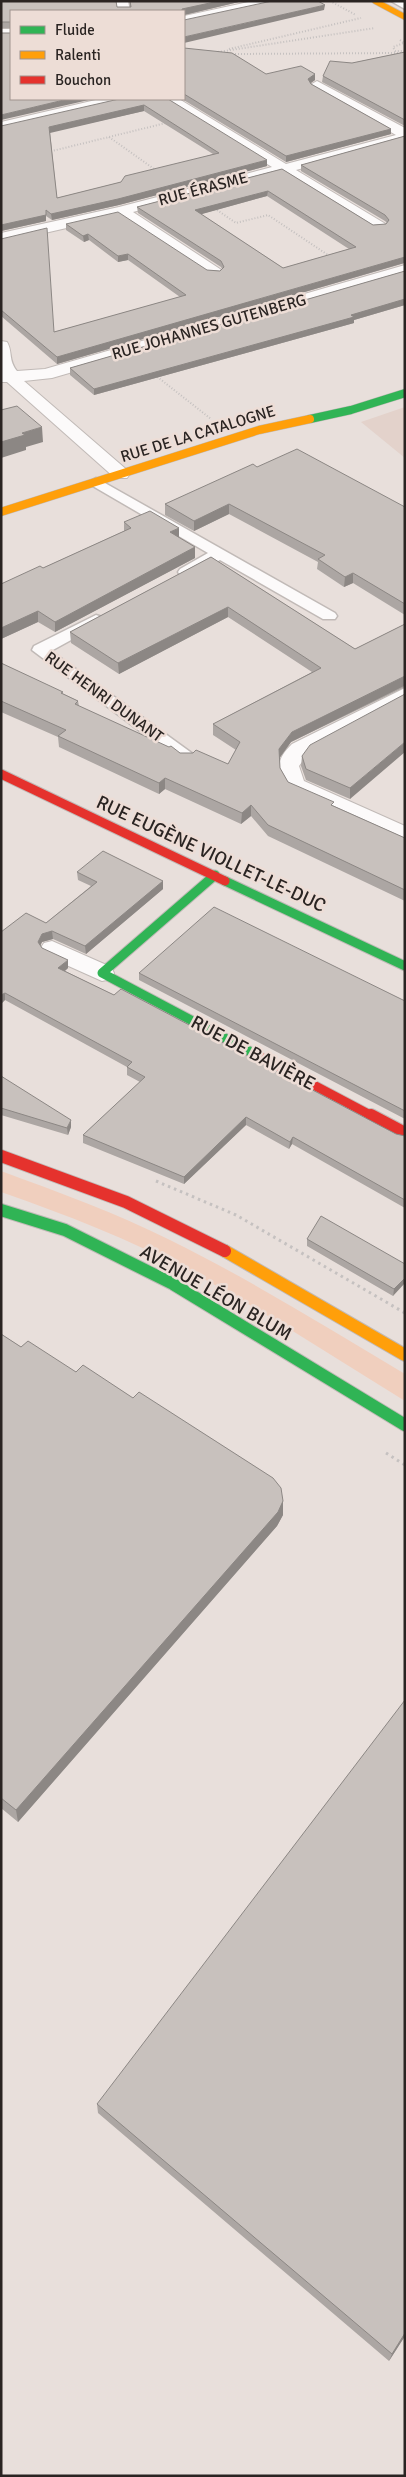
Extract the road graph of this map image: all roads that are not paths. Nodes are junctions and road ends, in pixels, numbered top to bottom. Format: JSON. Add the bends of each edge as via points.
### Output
{"nodes":[{"id":1,"x":271,"y":1,"type":"edge"},
{"id":2,"x":375,"y":1,"type":"edge"},
{"id":3,"x":396,"y":1,"type":"edge"},
{"id":4,"x":405,"y":6,"type":"edge"},
{"id":5,"x":405,"y":17,"type":"edge"},
{"id":6,"x":185,"y":20,"type":"edge"},
{"id":7,"x":317,"y":85,"type":"edge"},
{"id":8,"x":113,"y":100,"type":"edge"},
{"id":9,"x":172,"y":100,"type":"edge"},
{"id":10,"x":1,"y":126,"type":"edge"},
{"id":11,"x":405,"y":135,"type":"edge"},
{"id":12,"x":282,"y":168,"type":"junction"},
{"id":13,"x":121,"y":211,"type":"junction"},
{"id":14,"x":379,"y":226,"type":"edge"},
{"id":15,"x":1,"y":238,"type":"edge"},
{"id":16,"x":405,"y":270,"type":"edge"},
{"id":17,"x":214,"y":272,"type":"edge"},
{"id":18,"x":1,"y":346,"type":"edge"},
{"id":19,"x":7,"y":376,"type":"edge"},
{"id":20,"x":405,"y":392,"type":"edge"},
{"id":21,"x":121,"y":474,"type":"junction"},
{"id":22,"x":96,"y":482,"type":"junction"},
{"id":23,"x":1,"y":512,"type":"edge"},
{"id":24,"x":220,"y":553,"type":"junction"},
{"id":25,"x":169,"y":581,"type":"edge"},
{"id":26,"x":109,"y":613,"type":"edge"},
{"id":27,"x":329,"y":616,"type":"dead end"},
{"id":28,"x":405,"y":694,"type":"edge"},
{"id":29,"x":188,"y":758,"type":"edge"},
{"id":30,"x":1,"y":774,"type":"edge"},
{"id":31,"x":405,"y":835,"type":"edge"},
{"id":32,"x":215,"y":875,"type":"junction"},
{"id":33,"x":52,"y":948,"type":"dead end"},
{"id":34,"x":405,"y":966,"type":"edge"},
{"id":35,"x":102,"y":974,"type":"junction"},
{"id":36,"x":405,"y":1133,"type":"edge"},
{"id":37,"x":1,"y":1156,"type":"edge"},
{"id":38,"x":1,"y":1210,"type":"edge"},
{"id":39,"x":405,"y":1355,"type":"edge"},
{"id":40,"x":405,"y":1425,"type":"edge"}],
"edges":[{"from":1,"to":6,"type":"street"},
{"from":2,"to":5,"type":"street"},
{"from":3,"to":4,"type":"lane"},
{"from":7,"to":11,"type":"street"},
{"from":8,"to":10,"type":"street"},
{"from":9,"to":12,"type":"street"},
{"from":11,"to":12,"type":"street","name":"RUE ÉRASME"},
{"from":12,"to":13,"type":"street","name":"RUE ÉRASME"},
{"from":12,"to":14,"type":"street"},
{"from":13,"to":15,"type":"street","name":"RUE ÉRASME"},
{"from":13,"to":17,"type":"street"},
{"from":16,"to":19,"type":"street","name":"RUE JOHANNES GUTENBERG","via":[[46,374]]},
{"from":18,"to":19,"type":"street"},
{"from":19,"to":21,"type":"street"},
{"from":20,"to":21,"type":"street","name":"RUE DE LA CATALOGNE","via":[[351,410],[259,430]]},
{"from":21,"to":22,"type":"street","name":"RUE DE LA CATALOGNE"},
{"from":22,"to":23,"type":"street","name":"RUE DE LA CATALOGNE"},
{"from":22,"to":24,"type":"lane"},
{"from":24,"to":25,"type":"lane"},
{"from":24,"to":27,"type":"lane"},
{"from":26,"to":29,"type":"lane","name":"RUE HENRI DUNANT","via":[[40,650]]},
{"from":28,"to":31,"type":"street","via":[[300,749],[288,765],[289,775],[296,786]]},
{"from":30,"to":32,"type":"street","name":"RUE EUGÈNE VIOLLET-LE-DUC"},
{"from":32,"to":34,"type":"street","name":"RUE EUGÈNE VIOLLET-LE-DUC"},
{"from":32,"to":35,"type":"street"},
{"from":33,"to":35,"type":"street","name":"RUE DE BAVIÈRE"},
{"from":35,"to":36,"type":"street","name":"RUE DE BAVIÈRE"},
{"from":37,"to":39,"type":"street","name":"AVENUE LÉON BLUM","via":[[79,1183],[203,1239]]},
{"from":38,"to":40,"type":"street","name":"AVENUE LÉON BLUM","via":[[65,1230],[173,1284]]}]}
